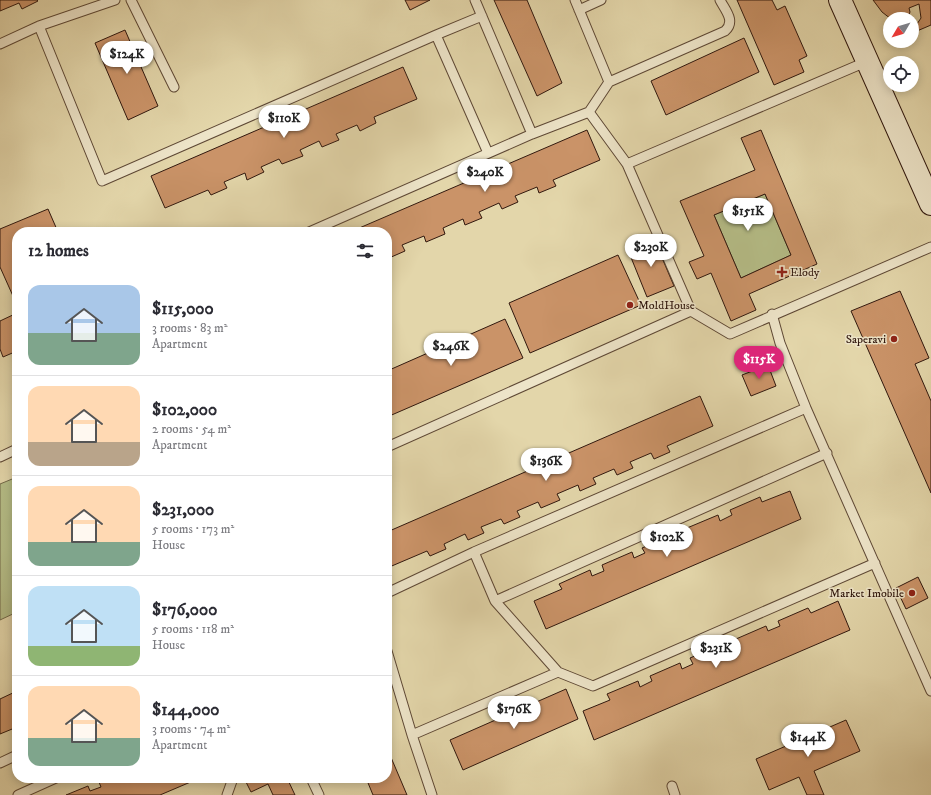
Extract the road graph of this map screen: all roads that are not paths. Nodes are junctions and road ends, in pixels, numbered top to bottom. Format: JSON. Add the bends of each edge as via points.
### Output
{"nodes":[{"id":1,"x":115,"y":0,"type":"edge"},
{"id":2,"x":131,"y":0,"type":"edge"},
{"id":3,"x":475,"y":0,"type":"edge"},
{"id":4,"x":575,"y":0,"type":"edge"},
{"id":5,"x":601,"y":0,"type":"edge"},
{"id":6,"x":720,"y":0,"type":"edge"},
{"id":7,"x":840,"y":0,"type":"edge"},
{"id":8,"x":579,"y":10,"type":"junction"},
{"id":9,"x":482,"y":16,"type":"junction"},
{"id":10,"x":39,"y":26,"type":"junction"},
{"id":11,"x":436,"y":35,"type":"junction"},
{"id":12,"x":0,"y":44,"type":"edge"},
{"id":13,"x":868,"y":61,"type":"junction"},
{"id":14,"x":609,"y":82,"type":"junction"},
{"id":15,"x":174,"y":87,"type":"dead end"},
{"id":16,"x":589,"y":112,"type":"junction"},
{"id":17,"x":532,"y":134,"type":"junction"},
{"id":18,"x":488,"y":153,"type":"junction"},
{"id":19,"x":627,"y":164,"type":"junction"},
{"id":20,"x":931,"y":204,"type":"edge"},
{"id":21,"x":320,"y":227,"type":"edge"},
{"id":22,"x":931,"y":247,"type":"edge"},
{"id":23,"x":691,"y":311,"type":"junction"},
{"id":24,"x":772,"y":314,"type":"junction"},
{"id":25,"x":806,"y":408,"type":"junction"},
{"id":26,"x":392,"y":444,"type":"edge"},
{"id":27,"x":12,"y":451,"type":"edge"},
{"id":28,"x":827,"y":453,"type":"junction"},
{"id":29,"x":0,"y":457,"type":"edge"},
{"id":30,"x":474,"y":552,"type":"junction"},
{"id":31,"x":875,"y":563,"type":"junction"},
{"id":32,"x":392,"y":591,"type":"edge"},
{"id":33,"x":495,"y":601,"type":"junction"},
{"id":34,"x":392,"y":668,"type":"edge"},
{"id":35,"x":558,"y":672,"type":"junction"},
{"id":36,"x":931,"y":691,"type":"edge"},
{"id":37,"x":412,"y":735,"type":"junction"},
{"id":38,"x":12,"y":757,"type":"edge"},
{"id":39,"x":0,"y":763,"type":"edge"},
{"id":40,"x":45,"y":783,"type":"edge"},
{"id":41,"x":231,"y":783,"type":"edge"},
{"id":42,"x":313,"y":783,"type":"edge"},
{"id":43,"x":18,"y":795,"type":"edge"},
{"id":44,"x":227,"y":795,"type":"edge"},
{"id":45,"x":319,"y":795,"type":"edge"},
{"id":46,"x":432,"y":795,"type":"edge"}],
"edges":[{"from":1,"to":10,"type":"lane"},
{"from":2,"to":15,"type":"lane"},
{"from":3,"to":9,"type":"lane"},
{"from":4,"to":8,"type":"lane"},
{"from":5,"to":8,"type":"lane"},
{"from":6,"to":14,"type":"lane","via":[[731,21],[725,31]]},
{"from":7,"to":13,"type":"street"},
{"from":8,"to":14,"type":"lane"},
{"from":9,"to":11,"type":"lane"},
{"from":9,"to":17,"type":"lane"},
{"from":10,"to":11,"type":"lane","via":[[102,181]]},
{"from":10,"to":12,"type":"lane"},
{"from":11,"to":18,"type":"lane"},
{"from":13,"to":19,"type":"lane"},
{"from":13,"to":20,"type":"street"},
{"from":14,"to":16,"type":"lane"},
{"from":16,"to":17,"type":"lane"},
{"from":16,"to":19,"type":"lane"},
{"from":17,"to":18,"type":"lane"},
{"from":18,"to":21,"type":"lane"},
{"from":19,"to":23,"type":"lane"},
{"from":22,"to":24,"type":"lane"},
{"from":23,"to":24,"type":"lane","via":[[730,334]]},
{"from":23,"to":26,"type":"lane"},
{"from":24,"to":25,"type":"lane","via":[[780,343]]},
{"from":25,"to":28,"type":"lane"},
{"from":25,"to":30,"type":"lane"},
{"from":27,"to":29,"type":"lane"},
{"from":28,"to":31,"type":"lane"},
{"from":28,"to":33,"type":"lane"},
{"from":30,"to":32,"type":"lane"},
{"from":30,"to":33,"type":"lane"},
{"from":31,"to":35,"type":"lane","via":[[593,686]]},
{"from":31,"to":36,"type":"lane"},
{"from":33,"to":35,"type":"lane"},
{"from":34,"to":37,"type":"lane"},
{"from":35,"to":37,"type":"lane"},
{"from":37,"to":46,"type":"lane"},
{"from":38,"to":39,"type":"lane"},
{"from":40,"to":43,"type":"lane"},
{"from":41,"to":44,"type":"lane"},
{"from":42,"to":45,"type":"lane"}]}
